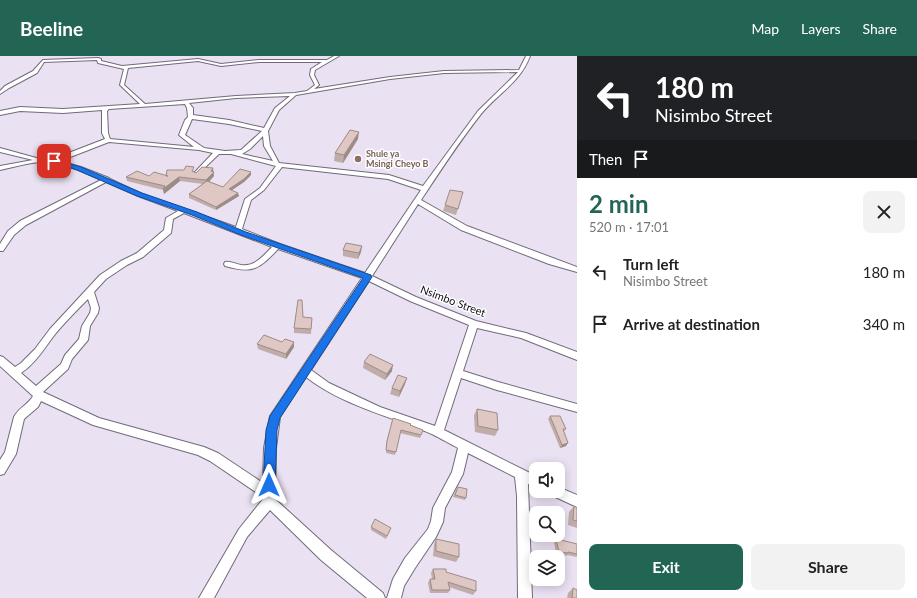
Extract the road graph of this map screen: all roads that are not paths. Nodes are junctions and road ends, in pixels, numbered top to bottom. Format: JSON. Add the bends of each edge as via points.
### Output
{"nodes":[{"id":1,"x":337,"y":56,"type":"edge"},
{"id":2,"x":528,"y":56,"type":"edge"},
{"id":3,"x":327,"y":60,"type":"junction"},
{"id":4,"x":122,"y":67,"type":"junction"},
{"id":5,"x":520,"y":71,"type":"junction"},
{"id":6,"x":305,"y":92,"type":"junction"},
{"id":7,"x":0,"y":94,"type":"edge"},
{"id":8,"x":295,"y":94,"type":"junction"},
{"id":9,"x":186,"y":102,"type":"junction"},
{"id":10,"x":143,"y":105,"type":"junction"},
{"id":11,"x":109,"y":107,"type":"junction"},
{"id":12,"x":0,"y":113,"type":"edge"},
{"id":13,"x":191,"y":117,"type":"junction"},
{"id":14,"x":266,"y":130,"type":"junction"},
{"id":15,"x":108,"y":140,"type":"junction"},
{"id":16,"x":0,"y":150,"type":"edge"},
{"id":17,"x":202,"y":150,"type":"junction"},
{"id":18,"x":218,"y":152,"type":"junction"},
{"id":19,"x":232,"y":153,"type":"junction"},
{"id":20,"x":42,"y":160,"type":"junction"},
{"id":21,"x":54,"y":161,"type":"junction"},
{"id":22,"x":278,"y":165,"type":"junction"},
{"id":23,"x":0,"y":168,"type":"edge"},
{"id":24,"x":196,"y":174,"type":"edge"},
{"id":25,"x":107,"y":179,"type":"junction"},
{"id":26,"x":425,"y":189,"type":"junction"},
{"id":27,"x":417,"y":201,"type":"junction"},
{"id":28,"x":184,"y":210,"type":"junction"},
{"id":29,"x":238,"y":231,"type":"junction"},
{"id":30,"x":277,"y":246,"type":"junction"},
{"id":31,"x":0,"y":249,"type":"edge"},
{"id":32,"x":228,"y":264,"type":"dead end"},
{"id":33,"x":577,"y":270,"type":"edge"},
{"id":34,"x":368,"y":277,"type":"junction"},
{"id":35,"x":89,"y":291,"type":"junction"},
{"id":36,"x":474,"y":324,"type":"junction"},
{"id":37,"x":577,"y":356,"type":"edge"},
{"id":38,"x":0,"y":360,"type":"edge"},
{"id":39,"x":306,"y":371,"type":"junction"},
{"id":40,"x":459,"y":372,"type":"junction"},
{"id":41,"x":13,"y":373,"type":"junction"},
{"id":42,"x":38,"y":394,"type":"junction"},
{"id":43,"x":577,"y":408,"type":"edge"},
{"id":44,"x":438,"y":432,"type":"junction"},
{"id":45,"x":464,"y":447,"type":"junction"},
{"id":46,"x":0,"y":470,"type":"edge"},
{"id":47,"x":521,"y":475,"type":"junction"},
{"id":48,"x":529,"y":479,"type":"edge"},
{"id":49,"x":565,"y":496,"type":"edge"},
{"id":50,"x":269,"y":497,"type":"junction"},
{"id":51,"x":577,"y":501,"type":"edge"},
{"id":52,"x":206,"y":598,"type":"edge"},
{"id":53,"x":378,"y":598,"type":"edge"},
{"id":54,"x":394,"y":598,"type":"edge"},
{"id":55,"x":524,"y":598,"type":"edge"}],
"edges":[{"from":1,"to":3,"type":"street"},
{"from":2,"to":5,"type":"street","via":[[524,68]]},
{"from":3,"to":4,"type":"street","via":[[221,64],[198,60]]},
{"from":3,"to":6,"type":"street","via":[[312,70],[317,85]]},
{"from":4,"to":7,"type":"street","via":[[99,62],[98,59],[41,59],[35,72],[7,87]]},
{"from":4,"to":10,"type":"street","via":[[127,69],[122,85]]},
{"from":5,"to":6,"type":"street","via":[[444,72]]},
{"from":5,"to":26,"type":"street","via":[[518,78],[492,100],[469,125]]},
{"from":6,"to":8,"type":"street"},
{"from":8,"to":9,"type":"street"},
{"from":8,"to":14,"type":"street","via":[[276,109]]},
{"from":9,"to":10,"type":"street"},
{"from":9,"to":13,"type":"street"},
{"from":10,"to":11,"type":"street"},
{"from":11,"to":12,"type":"street","via":[[56,111],[20,109]]},
{"from":11,"to":15,"type":"street","via":[[104,111],[105,133]]},
{"from":13,"to":14,"type":"street"},
{"from":13,"to":17,"type":"street","via":[[182,135]]},
{"from":14,"to":19,"type":"street","via":[[245,151]]},
{"from":14,"to":22,"type":"street","via":[[267,146]]},
{"from":15,"to":17,"type":"street"},
{"from":15,"to":21,"type":"street"},
{"from":16,"to":20,"type":"street"},
{"from":17,"to":18,"type":"street"},
{"from":18,"to":19,"type":"street"},
{"from":18,"to":24,"type":"street"},
{"from":19,"to":22,"type":"street"},
{"from":20,"to":21,"type":"street","name":"Nsimbo Street"},
{"from":20,"to":23,"type":"street"},
{"from":21,"to":25,"type":"street","name":"Nsimbo Street"},
{"from":22,"to":26,"type":"street","via":[[390,177]]},
{"from":22,"to":29,"type":"street","via":[[262,189],[248,199]]},
{"from":25,"to":28,"type":"street","name":"Nsimbo Street","via":[[140,195]]},
{"from":25,"to":31,"type":"street","via":[[23,223],[11,233]]},
{"from":26,"to":27,"type":"street"},
{"from":27,"to":33,"type":"street","via":[[464,228]]},
{"from":27,"to":34,"type":"street"},
{"from":28,"to":29,"type":"street","name":"Nsimbo Street"},
{"from":28,"to":35,"type":"street","via":[[170,218],[168,231],[140,255],[112,270]]},
{"from":29,"to":30,"type":"street","name":"Nsimbo Street"},
{"from":30,"to":32,"type":"street","via":[[251,268],[242,269]]},
{"from":30,"to":34,"type":"street","name":"Nsimbo Street"},
{"from":34,"to":36,"type":"street","name":"Nsimbo Street"},
{"from":34,"to":39,"type":"street"},
{"from":35,"to":41,"type":"street","via":[[38,351],[24,366]]},
{"from":35,"to":42,"type":"street","via":[[95,308],[86,326],[83,340],[68,358],[65,366],[43,384]]},
{"from":36,"to":37,"type":"street","name":"Nsimbo Street","via":[[524,335]]},
{"from":36,"to":40,"type":"street"},
{"from":38,"to":41,"type":"street"},
{"from":39,"to":44,"type":"street","via":[[325,386],[348,397]]},
{"from":39,"to":50,"type":"street","via":[[275,416],[270,448]]},
{"from":40,"to":43,"type":"street","via":[[498,386]]},
{"from":40,"to":44,"type":"street"},
{"from":41,"to":42,"type":"street"},
{"from":42,"to":46,"type":"street","via":[[34,404],[19,417],[10,454]]},
{"from":42,"to":50,"type":"street","via":[[96,422],[214,457]]},
{"from":44,"to":45,"type":"street"},
{"from":45,"to":47,"type":"street"},
{"from":45,"to":54,"type":"street","via":[[458,474],[442,502],[432,533],[410,563],[398,584]]},
{"from":47,"to":48,"type":"street"},
{"from":47,"to":55,"type":"street"},
{"from":49,"to":51,"type":"street"},
{"from":50,"to":52,"type":"street","via":[[243,533]]},
{"from":50,"to":53,"type":"street","via":[[326,554]]}]}
